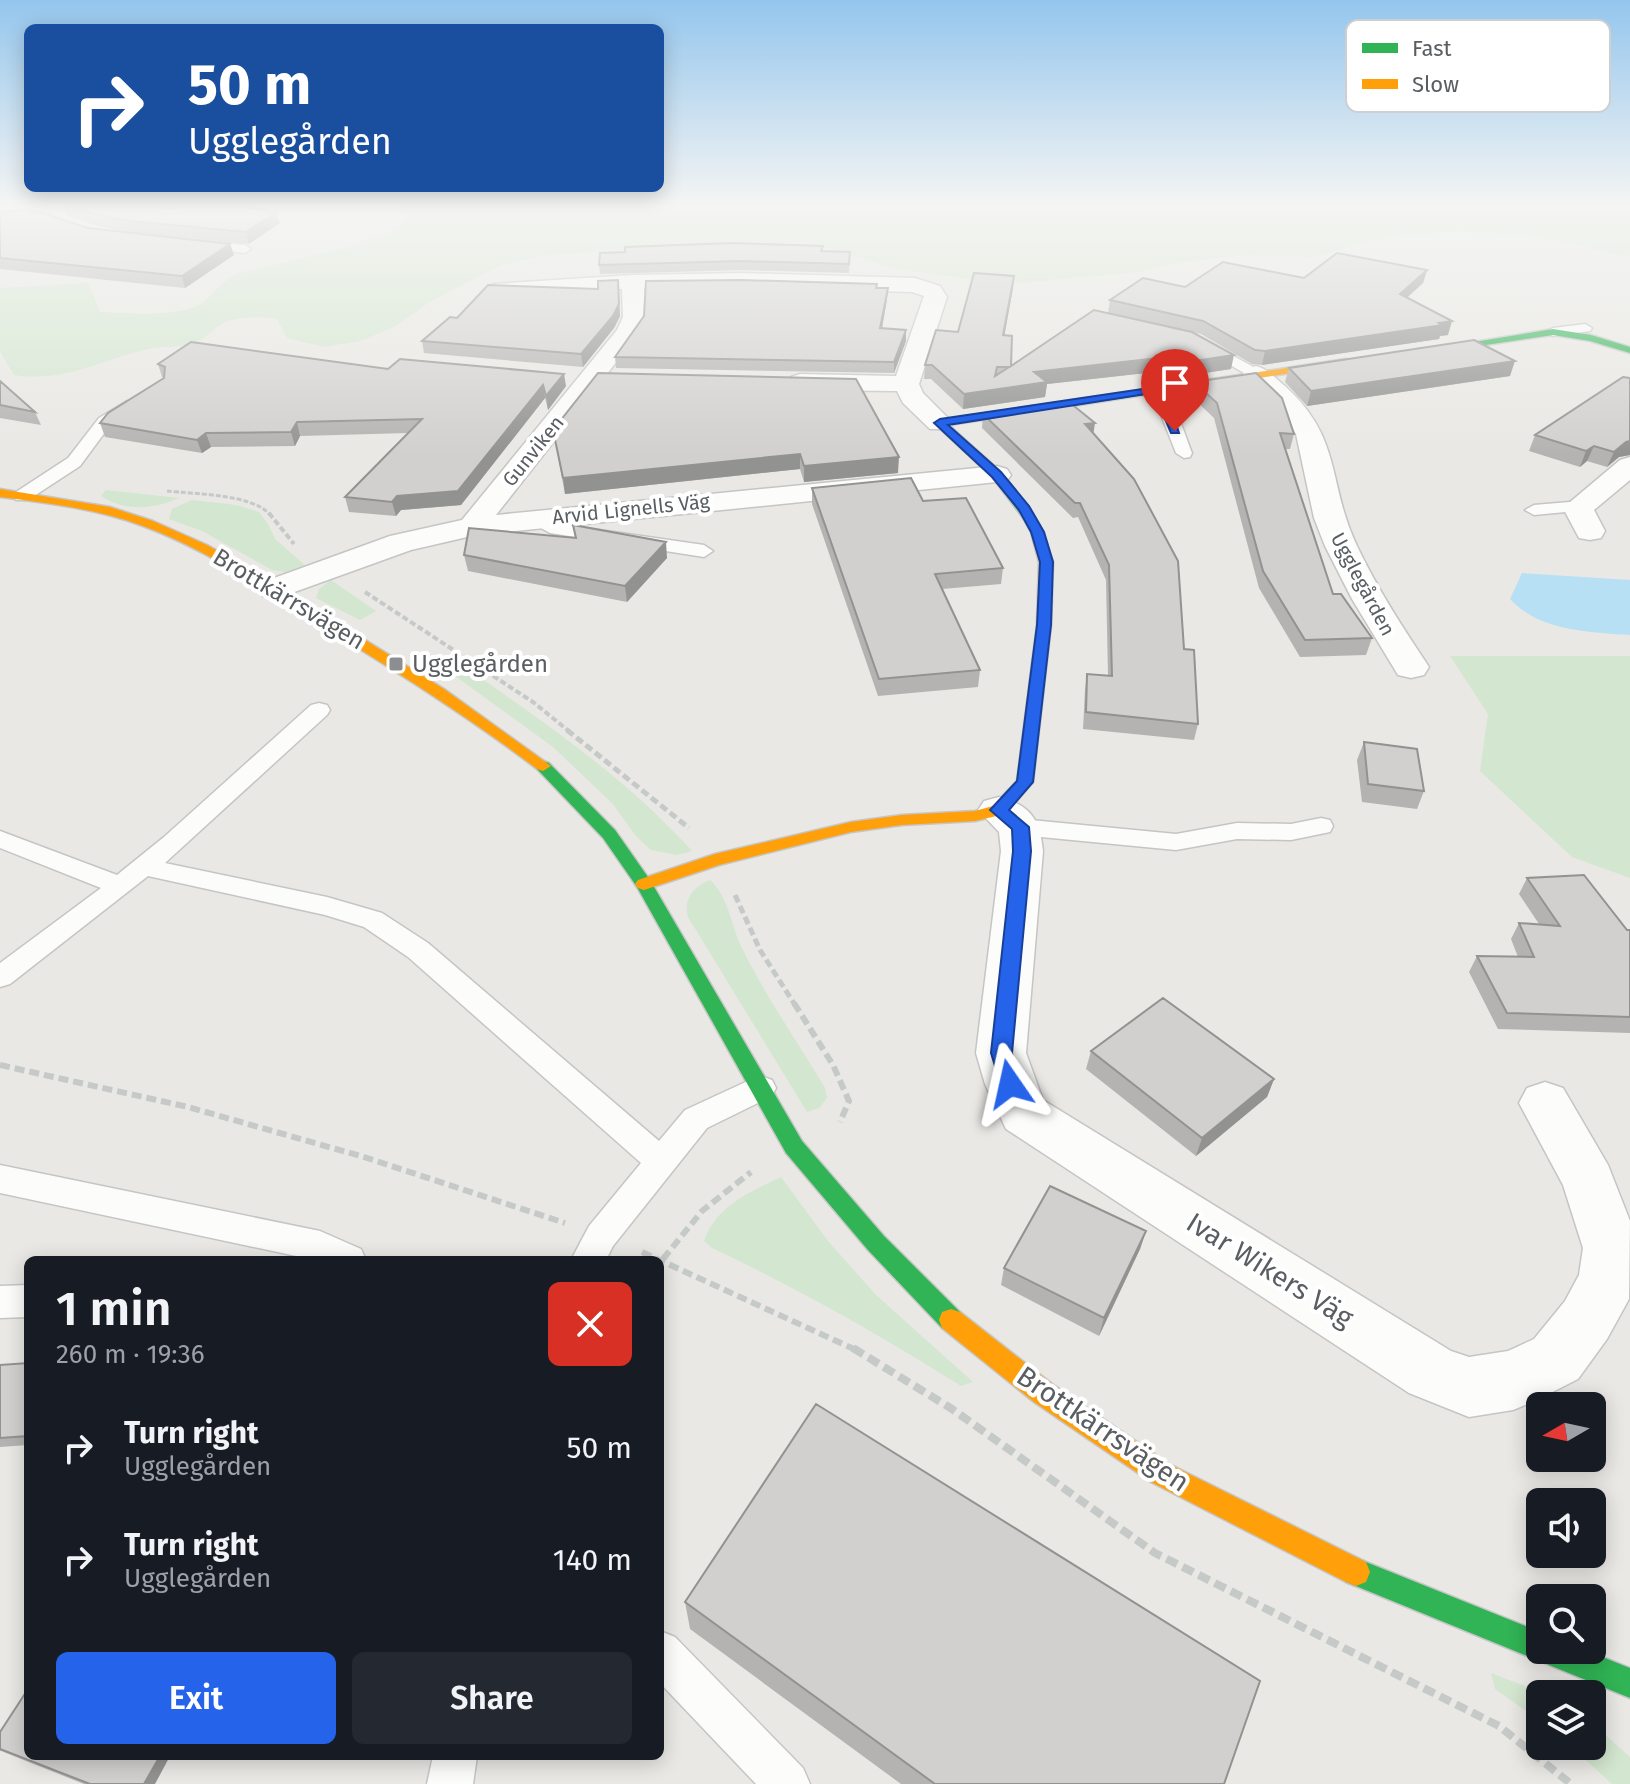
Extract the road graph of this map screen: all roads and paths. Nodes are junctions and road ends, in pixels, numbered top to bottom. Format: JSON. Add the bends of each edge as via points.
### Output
{"nodes":[{"id":1,"x":515,"y":288,"type":"edge"},
{"id":2,"x":633,"y":288,"type":"edge"},
{"id":3,"x":924,"y":288,"type":"edge"},
{"id":4,"x":501,"y":289,"type":"edge"},
{"id":5,"x":1578,"y":326,"type":"dead end"},
{"id":6,"x":1553,"y":332,"type":"junction"},
{"id":7,"x":1195,"y":340,"type":"edge"},
{"id":8,"x":1630,"y":350,"type":"edge"},
{"id":9,"x":1400,"y":354,"type":"edge"},
{"id":10,"x":1358,"y":360,"type":"edge"},
{"id":11,"x":1256,"y":374,"type":"junction"},
{"id":12,"x":564,"y":375,"type":"edge"},
{"id":13,"x":594,"y":377,"type":"junction"},
{"id":14,"x":624,"y":377,"type":"edge"},
{"id":15,"x":773,"y":381,"type":"edge"},
{"id":16,"x":906,"y":384,"type":"junction"},
{"id":17,"x":1149,"y":391,"type":"junction"},
{"id":18,"x":136,"y":400,"type":"edge"},
{"id":19,"x":940,"y":423,"type":"junction"},
{"id":20,"x":1184,"y":453,"type":"dead end"},
{"id":21,"x":997,"y":475,"type":"junction"},
{"id":22,"x":1624,"y":478,"type":"edge"},
{"id":23,"x":0,"y":493,"type":"edge"},
{"id":24,"x":22,"y":496,"type":"junction"},
{"id":25,"x":1534,"y":510,"type":"dead end"},
{"id":26,"x":548,"y":517,"type":"junction"},
{"id":27,"x":1586,"y":518,"type":"joint"},
{"id":28,"x":476,"y":526,"type":"junction"},
{"id":29,"x":704,"y":551,"type":"dead end"},
{"id":30,"x":275,"y":589,"type":"junction"},
{"id":31,"x":1411,"y":667,"type":"dead end"},
{"id":32,"x":319,"y":710,"type":"dead end"},
{"id":33,"x":1009,"y":819,"type":"junction"},
{"id":34,"x":1321,"y":826,"type":"dead end"},
{"id":35,"x":0,"y":839,"type":"edge"},
{"id":36,"x":144,"y":867,"type":"junction"},
{"id":37,"x":644,"y":884,"type":"junction"},
{"id":38,"x":121,"y":886,"type":"junction"},
{"id":39,"x":0,"y":977,"type":"edge"},
{"id":40,"x":0,"y":1065,"type":"edge"},
{"id":41,"x":761,"y":1088,"type":"junction"},
{"id":42,"x":1545,"y":1103,"type":"dead end"},
{"id":43,"x":661,"y":1162,"type":"junction"},
{"id":44,"x":0,"y":1179,"type":"edge"},
{"id":45,"x":595,"y":1248,"type":"edge"},
{"id":46,"x":323,"y":1255,"type":"edge"},
{"id":47,"x":640,"y":1256,"type":"edge"},
{"id":48,"x":664,"y":1260,"type":"edge"},
{"id":49,"x":24,"y":1301,"type":"edge"},
{"id":50,"x":0,"y":1302,"type":"edge"},
{"id":51,"x":1526,"y":1641,"type":"edge"},
{"id":52,"x":664,"y":1656,"type":"edge"},
{"id":53,"x":1583,"y":1664,"type":"edge"},
{"id":54,"x":1630,"y":1683,"type":"edge"},
{"id":55,"x":454,"y":1760,"type":"edge"},
{"id":56,"x":450,"y":1784,"type":"edge"},
{"id":57,"x":787,"y":1784,"type":"edge"},
{"id":58,"x":1571,"y":1784,"type":"edge"}],
"edges":[{"from":1,"to":4,"type":"street"},
{"from":2,"to":13,"type":"street","name":"Gunviken","via":[[635,317]]},
{"from":3,"to":16,"type":"street","via":[[936,297]]},
{"from":5,"to":6,"type":"lane"},
{"from":6,"to":8,"type":"street"},
{"from":6,"to":9,"type":"street"},
{"from":7,"to":11,"type":"lane","name":"Ugglegården"},
{"from":10,"to":11,"type":"street"},
{"from":11,"to":17,"type":"street"},
{"from":11,"to":31,"type":"street","name":"Ugglegården","via":[[1301,419],[1314,442],[1337,537],[1372,611]]},
{"from":12,"to":13,"type":"street"},
{"from":13,"to":14,"type":"street"},
{"from":13,"to":28,"type":"street","name":"Gunviken"},
{"from":15,"to":16,"type":"street"},
{"from":16,"to":19,"type":"street","via":[[912,397]]},
{"from":17,"to":19,"type":"street"},
{"from":17,"to":20,"type":"lane","via":[[1166,408]]},
{"from":18,"to":24,"type":"lane","via":[[105,421],[74,462]]},
{"from":19,"to":21,"type":"street"},
{"from":21,"to":26,"type":"street","name":"Arvid Lignells Väg"},
{"from":21,"to":33,"type":"street","via":[[1037,532],[1046,562],[1025,782]]},
{"from":22,"to":27,"type":"street"},
{"from":23,"to":24,"type":"street","name":"Brottkärrsvägen"},
{"from":24,"to":30,"type":"street","name":"Brottkärrsvägen","via":[[121,514],[192,542]]},
{"from":25,"to":27,"type":"lane"},
{"from":26,"to":28,"type":"street","name":"Arvid Lignells Väg"},
{"from":26,"to":29,"type":"lane","via":[[550,528]]},
{"from":28,"to":30,"type":"street","name":"Arvid Lignells Väg","via":[[401,543]]},
{"from":30,"to":37,"type":"street","name":"Brottkärrsvägen","via":[[461,705],[548,770],[609,834]]},
{"from":32,"to":36,"type":"lane"},
{"from":33,"to":34,"type":"lane","via":[[1176,842],[1243,830],[1293,834]]},
{"from":33,"to":37,"type":"street","via":[[975,816],[851,827],[715,860]]},
{"from":33,"to":42,"type":"street","name":"Ivar Wikers Väg","via":[[1022,851],[1001,1053],[1024,1114],[1431,1372],[1469,1387],[1513,1380],[1556,1359],[1608,1280],[1611,1248],[1589,1181]]},
{"from":35,"to":38,"type":"lane"},
{"from":36,"to":38,"type":"lane"},
{"from":36,"to":43,"type":"lane","via":[[373,920],[418,950]]},
{"from":37,"to":41,"type":"street","name":"Brottkärrsvägen"},
{"from":38,"to":39,"type":"lane"},
{"from":40,"to":45,"type":"path","via":[[188,1107],[364,1157],[527,1209]]},
{"from":41,"to":43,"type":"lane","via":[[696,1119]]},
{"from":41,"to":51,"type":"street","name":"Brottkärrsvägen","via":[[794,1147],[876,1243],[959,1328],[1043,1393],[1160,1473],[1332,1562]]},
{"from":43,"to":45,"type":"lane"},
{"from":44,"to":46,"type":"lane"},
{"from":45,"to":47,"type":"path"},
{"from":48,"to":58,"type":"path","via":[[840,1340],[952,1409],[1155,1553],[1499,1726]]},
{"from":49,"to":50,"type":"lane"},
{"from":52,"to":57,"type":"lane"},
{"from":53,"to":54,"type":"street"},
{"from":55,"to":56,"type":"lane"}]}
